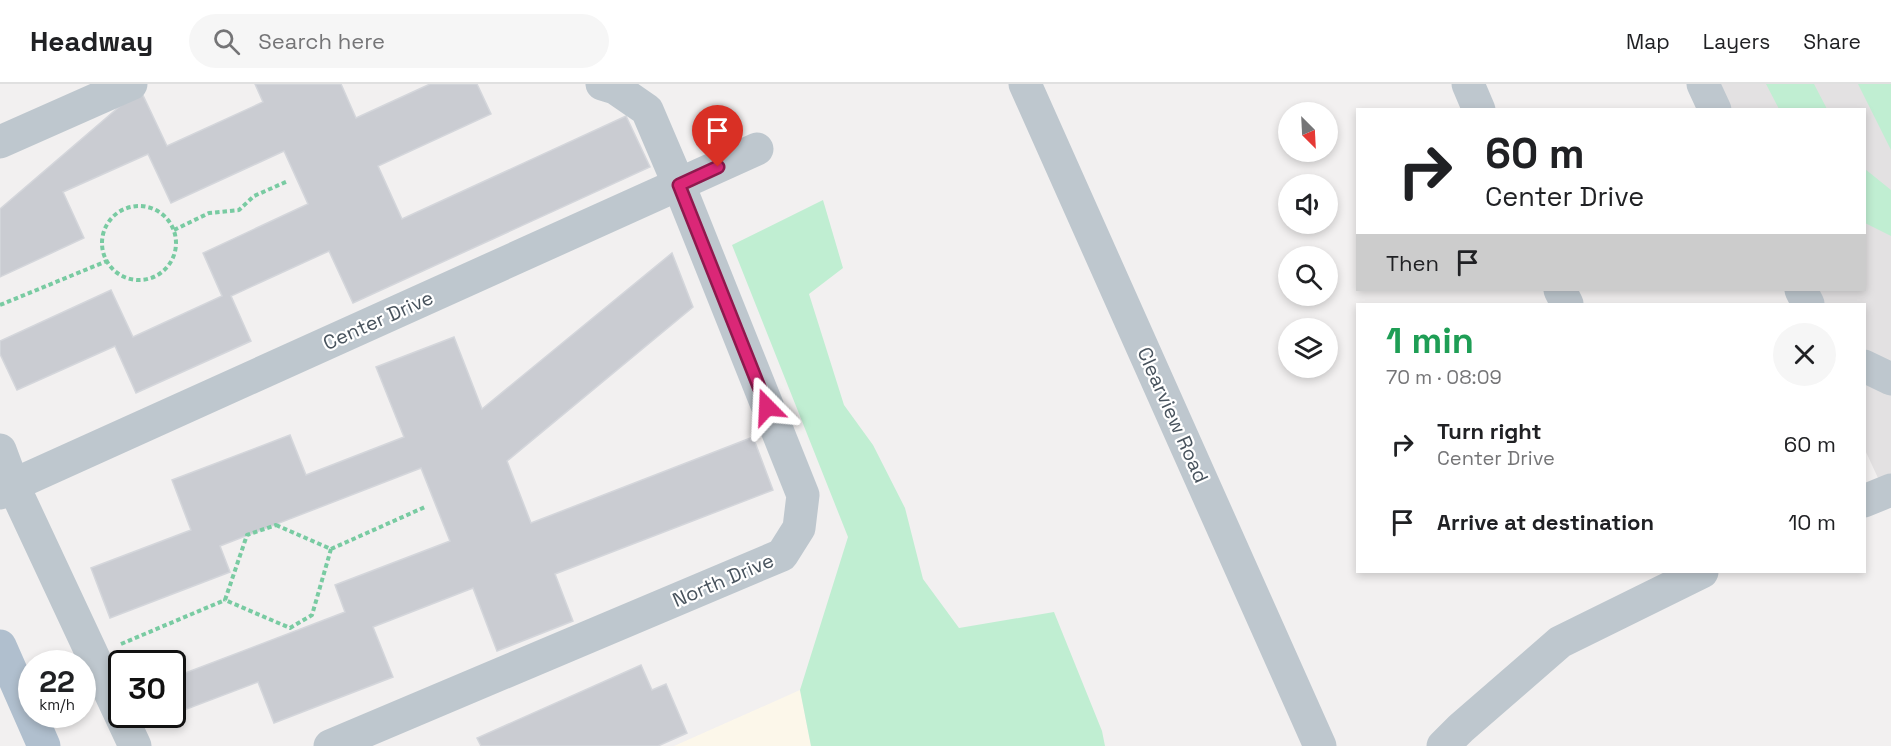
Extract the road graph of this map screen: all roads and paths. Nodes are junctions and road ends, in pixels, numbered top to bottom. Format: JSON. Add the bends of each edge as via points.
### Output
{"nodes":[{"id":1,"x":131,"y":84,"type":"edge"},
{"id":2,"x":602,"y":84,"type":"edge"},
{"id":3,"x":1025,"y":84,"type":"edge"},
{"id":4,"x":1468,"y":84,"type":"edge"},
{"id":5,"x":1703,"y":84,"type":"edge"},
{"id":6,"x":1478,"y":108,"type":"edge"},
{"id":7,"x":1714,"y":108,"type":"edge"},
{"id":8,"x":0,"y":142,"type":"edge"},
{"id":9,"x":757,"y":149,"type":"dead end"},
{"id":10,"x":288,"y":181,"type":"dead end"},
{"id":11,"x":679,"y":185,"type":"junction"},
{"id":12,"x":174,"y":230,"type":"junction"},
{"id":13,"x":107,"y":261,"type":"junction"},
{"id":14,"x":0,"y":305,"type":"edge"},
{"id":15,"x":1866,"y":367,"type":"edge"},
{"id":16,"x":1891,"y":379,"type":"edge"},
{"id":17,"x":0,"y":450,"type":"edge"},
{"id":18,"x":6,"y":489,"type":"edge"},
{"id":19,"x":1891,"y":490,"type":"edge"},
{"id":20,"x":1866,"y":500,"type":"edge"},
{"id":21,"x":425,"y":507,"type":"dead end"},
{"id":22,"x":331,"y":549,"type":"junction"},
{"id":23,"x":1693,"y":573,"type":"edge"},
{"id":24,"x":225,"y":600,"type":"junction"},
{"id":25,"x":0,"y":646,"type":"edge"},
{"id":26,"x":90,"y":650,"type":"edge"},
{"id":27,"x":96,"y":655,"type":"edge"},
{"id":28,"x":96,"y":662,"type":"edge"},
{"id":29,"x":44,"y":746,"type":"edge"},
{"id":30,"x":135,"y":746,"type":"edge"},
{"id":31,"x":330,"y":746,"type":"edge"},
{"id":32,"x":1320,"y":746,"type":"edge"},
{"id":33,"x":1443,"y":746,"type":"edge"}],
"edges":[{"from":1,"to":8,"type":"street"},
{"from":2,"to":11,"type":"street","name":"North Drive","via":[[615,88],[647,110]]},
{"from":3,"to":32,"type":"street","name":"Clearview Road"},
{"from":4,"to":6,"type":"street"},
{"from":5,"to":7,"type":"street"},
{"from":9,"to":11,"type":"street","name":"Center Drive"},
{"from":10,"to":12,"type":"path","via":[[254,196],[239,210],[209,213]]},
{"from":11,"to":18,"type":"street","name":"Center Drive"},
{"from":11,"to":31,"type":"street","name":"North Drive","via":[[803,495],[799,528],[782,555]]},
{"from":12,"to":13,"type":"path","via":[[174,256],[159,274],[136,280],[114,271]]},
{"from":12,"to":13,"type":"path","via":[[168,219],[147,206],[122,210],[109,222],[102,238]]},
{"from":13,"to":14,"type":"path"},
{"from":15,"to":16,"type":"street"},
{"from":17,"to":18,"type":"street"},
{"from":18,"to":26,"type":"street"},
{"from":19,"to":20,"type":"street"},
{"from":21,"to":22,"type":"path"},
{"from":22,"to":24,"type":"path","via":[[276,525],[247,535]]},
{"from":22,"to":24,"type":"path","via":[[312,615],[290,628]]},
{"from":23,"to":33,"type":"street","via":[[1560,642]]},
{"from":24,"to":27,"type":"path"},
{"from":25,"to":29,"type":"main road"},
{"from":28,"to":30,"type":"street"}]}
